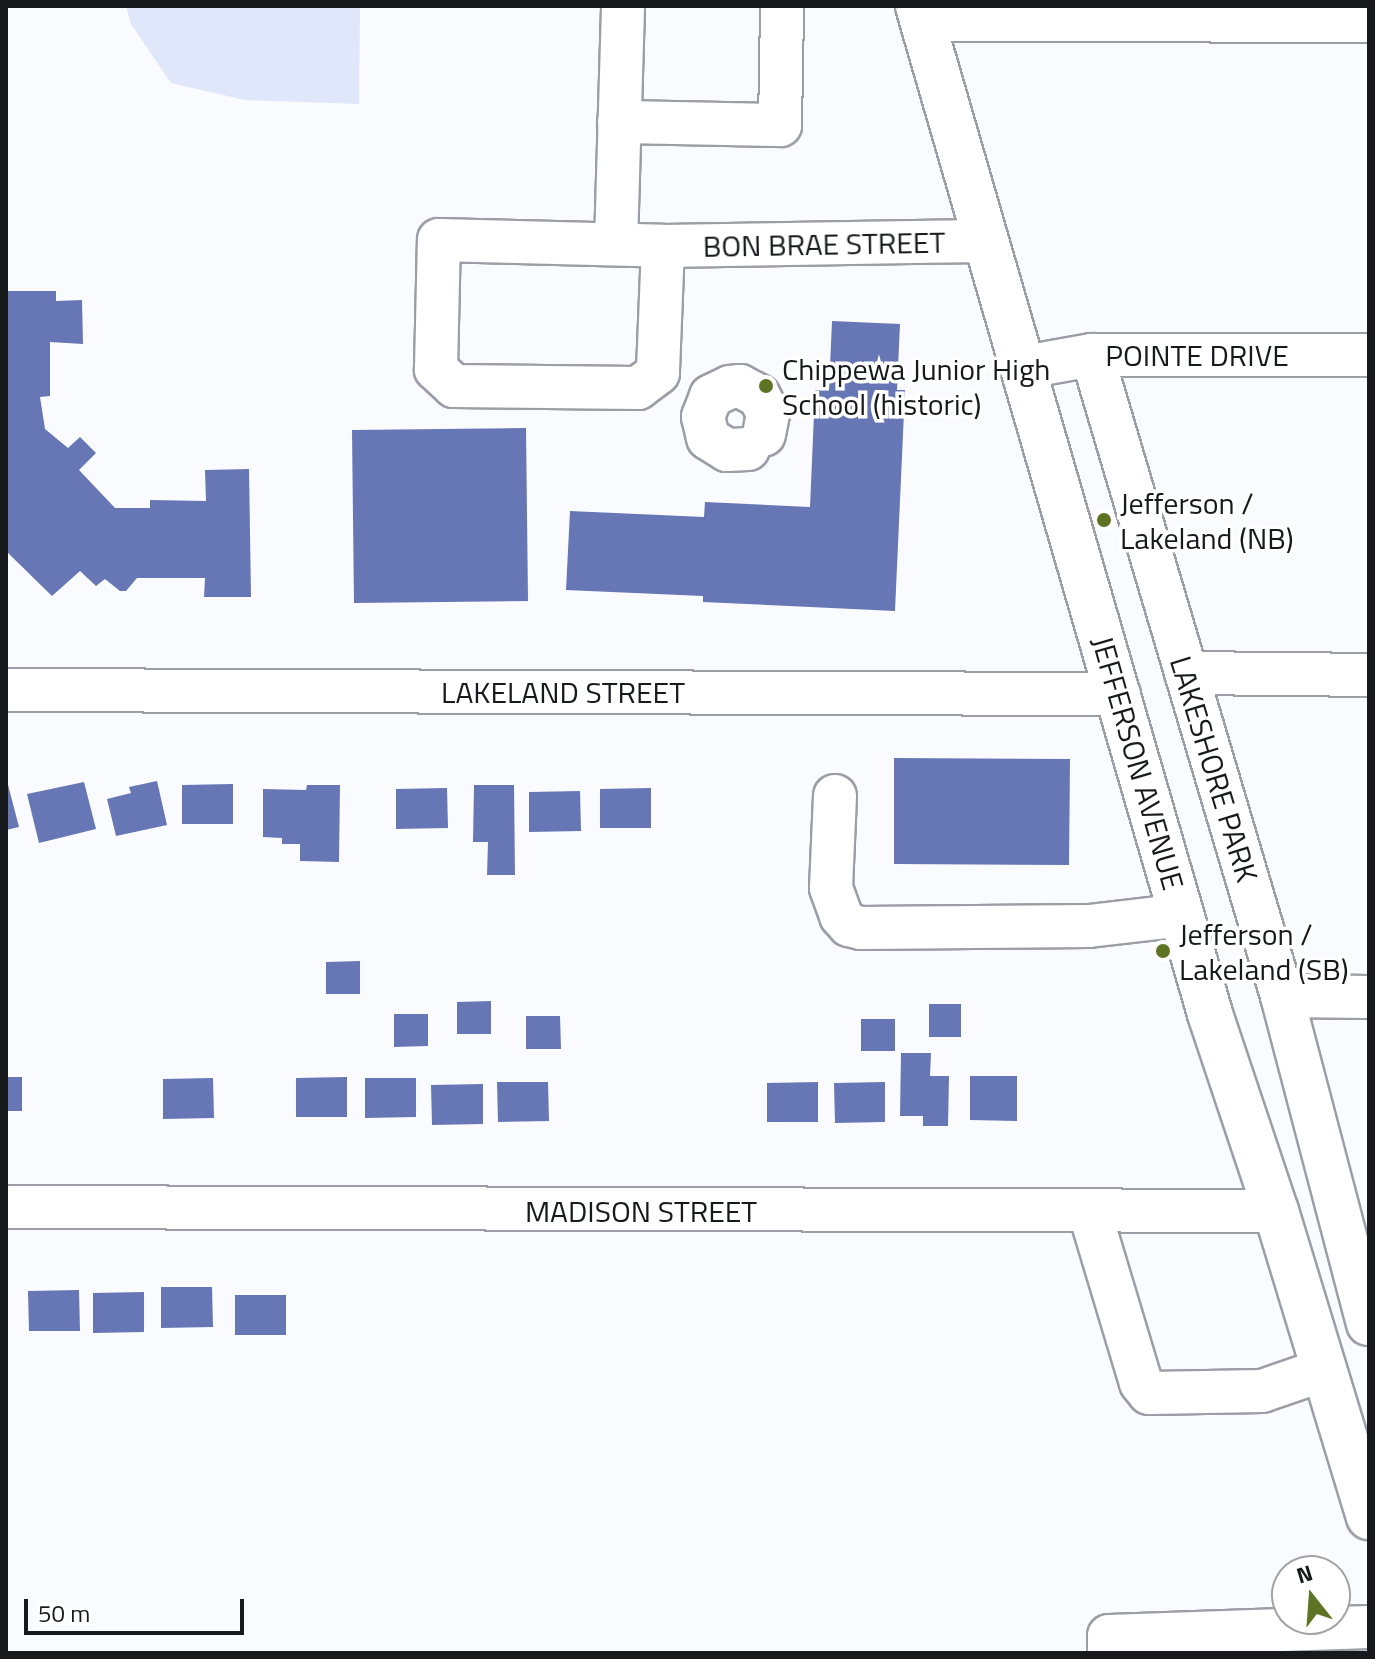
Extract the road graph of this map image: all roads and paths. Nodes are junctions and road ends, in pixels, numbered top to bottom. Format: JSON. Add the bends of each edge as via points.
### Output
{"nodes":[{"id":1,"x":623,"y":6,"type":"edge"},
{"id":2,"x":782,"y":6,"type":"edge"},
{"id":3,"x":920,"y":13,"type":"edge"},
{"id":4,"x":1369,"y":21,"type":"edge"},
{"id":5,"x":619,"y":122,"type":"junction"},
{"id":6,"x":986,"y":241,"type":"junction"},
{"id":7,"x":616,"y":244,"type":"junction"},
{"id":8,"x":663,"y":246,"type":"junction"},
{"id":9,"x":1092,"y":355,"type":"junction"},
{"id":10,"x":1369,"y":355,"type":"edge"},
{"id":11,"x":1025,"y":367,"type":"junction"},
{"id":12,"x":658,"y":373,"type":"junction"},
{"id":13,"x":756,"y":442,"type":"dead end"},
{"id":14,"x":1186,"y":673,"type":"junction"},
{"id":15,"x":1369,"y":675,"type":"edge"},
{"id":16,"x":6,"y":690,"type":"edge"},
{"id":17,"x":1119,"y":694,"type":"junction"},
{"id":18,"x":835,"y":796,"type":"dead end"},
{"id":19,"x":1182,"y":915,"type":"junction"},
{"id":20,"x":1282,"y":996,"type":"junction"},
{"id":21,"x":1369,"y":997,"type":"edge"},
{"id":22,"x":6,"y":1207,"type":"edge"},
{"id":23,"x":1276,"y":1211,"type":"junction"},
{"id":24,"x":1090,"y":1213,"type":"junction"},
{"id":25,"x":1309,"y":1324,"type":"junction"},
{"id":26,"x":1369,"y":1324,"type":"edge"},
{"id":27,"x":1323,"y":1370,"type":"junction"},
{"id":28,"x":1369,"y":1517,"type":"edge"},
{"id":29,"x":1369,"y":1627,"type":"edge"},
{"id":30,"x":1109,"y":1653,"type":"edge"}],
"edges":[{"from":1,"to":5,"type":"street"},
{"from":2,"to":5,"type":"street","via":[[780,125]]},
{"from":3,"to":4,"type":"street"},
{"from":3,"to":6,"type":"main road","name":"JEFFERSON AVENUE"},
{"from":5,"to":7,"type":"street"},
{"from":6,"to":8,"type":"street","name":"BON BRAE STREET"},
{"from":6,"to":11,"type":"main road","name":"JEFFERSON AVENUE"},
{"from":7,"to":8,"type":"street","name":"BON BRAE STREET"},
{"from":7,"to":12,"type":"street","name":"BON BRAE STREET","via":[[439,240],[436,369],[454,386],[638,388]]},
{"from":8,"to":12,"type":"street"},
{"from":9,"to":10,"type":"street","name":"POINTE DRIVE"},
{"from":9,"to":11,"type":"street","name":"POINTE DRIVE"},
{"from":9,"to":14,"type":"street","name":"LAKESHORE PARK"},
{"from":11,"to":17,"type":"main road","name":"JEFFERSON AVENUE","via":[[1068,532]]},
{"from":12,"to":13,"type":"street","via":[[695,384],[711,396],[740,386],[759,396],[768,414]]},
{"from":14,"to":15,"type":"street"},
{"from":14,"to":20,"type":"street","name":"LAKESHORE PARK"},
{"from":16,"to":17,"type":"street","name":"LAKELAND STREET"},
{"from":17,"to":19,"type":"main road","name":"JEFFERSON AVENUE"},
{"from":18,"to":19,"type":"street","via":[[831,888],[849,925],[1089,926]]},
{"from":19,"to":23,"type":"main road","name":"JEFFERSON AVENUE"},
{"from":20,"to":21,"type":"street"},
{"from":20,"to":26,"type":"street","name":"LAKESHORE PARK"},
{"from":22,"to":24,"type":"street","name":"MADISON STREET"},
{"from":23,"to":24,"type":"street","name":"MADISON STREET"},
{"from":23,"to":25,"type":"main road","name":"JEFFERSON AVENUE"},
{"from":24,"to":27,"type":"street","via":[[1141,1383],[1149,1393],[1262,1391]]},
{"from":25,"to":26,"type":"street"},
{"from":25,"to":27,"type":"main road","name":"JEFFERSON AVENUE"},
{"from":27,"to":28,"type":"main road","name":"JEFFERSON AVENUE"},
{"from":29,"to":30,"type":"street","via":[[1109,1636]]}]}
